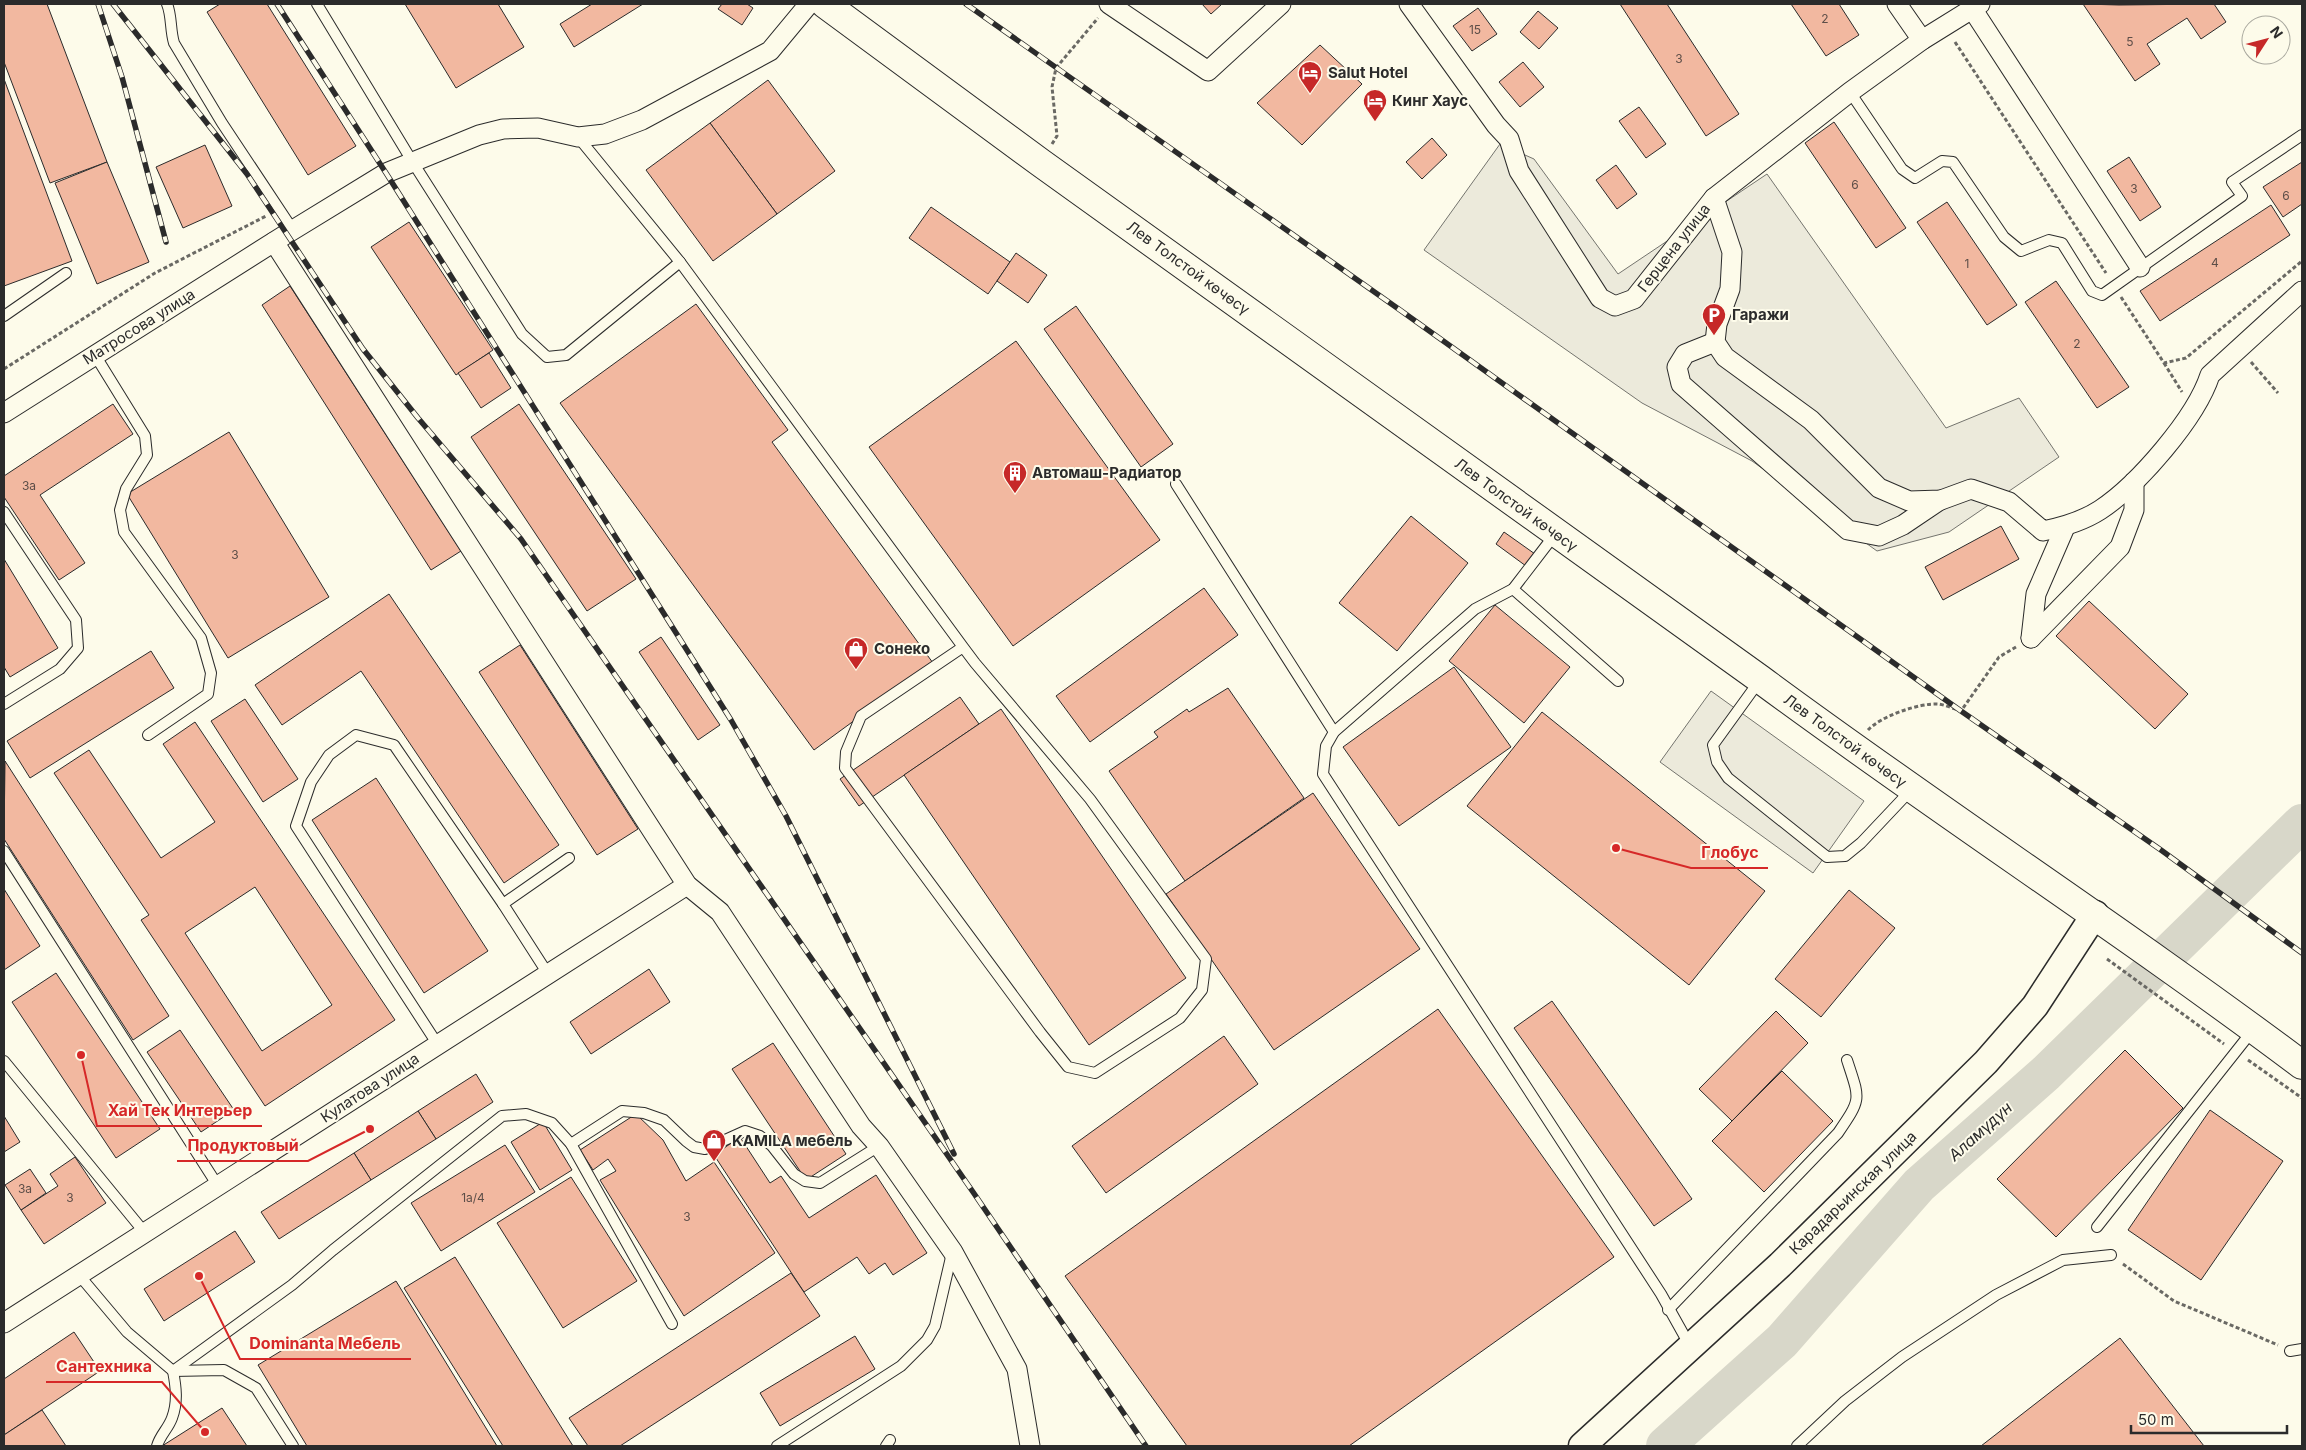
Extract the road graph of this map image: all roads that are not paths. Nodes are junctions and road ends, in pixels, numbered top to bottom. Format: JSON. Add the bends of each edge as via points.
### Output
{"nodes":[{"id":1,"x":167,"y":4,"type":"edge"},
{"id":2,"x":317,"y":4,"type":"edge"},
{"id":3,"x":809,"y":4,"type":"edge"},
{"id":4,"x":825,"y":4,"type":"edge"},
{"id":5,"x":1109,"y":4,"type":"edge"},
{"id":6,"x":1281,"y":4,"type":"edge"},
{"id":7,"x":1409,"y":4,"type":"edge"},
{"id":8,"x":1897,"y":4,"type":"edge"},
{"id":9,"x":1976,"y":7,"type":"edge"},
{"id":10,"x":1922,"y":40,"type":"junction"},
{"id":11,"x":1850,"y":92,"type":"junction"},
{"id":12,"x":2302,"y":135,"type":"edge"},
{"id":13,"x":578,"y":137,"type":"junction"},
{"id":14,"x":412,"y":161,"type":"junction"},
{"id":15,"x":1714,"y":198,"type":"junction"},
{"id":16,"x":293,"y":230,"type":"junction"},
{"id":17,"x":274,"y":242,"type":"junction"},
{"id":18,"x":680,"y":262,"type":"junction"},
{"id":19,"x":2140,"y":267,"type":"junction"},
{"id":20,"x":66,"y":273,"type":"dead end"},
{"id":21,"x":2302,"y":291,"type":"edge"},
{"id":22,"x":4,"y":316,"type":"edge"},
{"id":23,"x":1715,"y":342,"type":"junction"},
{"id":24,"x":95,"y":355,"type":"junction"},
{"id":25,"x":4,"y":413,"type":"edge"},
{"id":26,"x":2134,"y":482,"type":"junction"},
{"id":27,"x":1176,"y":484,"type":"dead end"},
{"id":28,"x":1941,"y":500,"type":"junction"},
{"id":29,"x":4,"y":512,"type":"edge"},
{"id":30,"x":2065,"y":527,"type":"junction"},
{"id":31,"x":1556,"y":533,"type":"junction"},
{"id":32,"x":1513,"y":589,"type":"junction"},
{"id":33,"x":963,"y":647,"type":"junction"},
{"id":34,"x":1760,"y":678,"type":"junction"},
{"id":35,"x":1618,"y":681,"type":"dead end"},
{"id":36,"x":4,"y":704,"type":"edge"},
{"id":37,"x":1334,"y":732,"type":"junction"},
{"id":38,"x":148,"y":735,"type":"dead end"},
{"id":39,"x":1912,"y":789,"type":"junction"},
{"id":40,"x":4,"y":851,"type":"edge"},
{"id":41,"x":569,"y":858,"type":"dead end"},
{"id":42,"x":686,"y":886,"type":"junction"},
{"id":43,"x":503,"y":904,"type":"junction"},
{"id":44,"x":2094,"y":914,"type":"junction"},
{"id":45,"x":548,"y":974,"type":"junction"},
{"id":46,"x":2254,"y":1029,"type":"junction"},
{"id":47,"x":438,"y":1045,"type":"junction"},
{"id":48,"x":1847,"y":1060,"type":"dead end"},
{"id":49,"x":4,"y":1061,"type":"edge"},
{"id":50,"x":2302,"y":1065,"type":"edge"},
{"id":51,"x":571,"y":1144,"type":"junction"},
{"id":52,"x":879,"y":1146,"type":"junction"},
{"id":53,"x":218,"y":1186,"type":"junction"},
{"id":54,"x":2097,"y":1227,"type":"dead end"},
{"id":55,"x":144,"y":1233,"type":"junction"},
{"id":56,"x":952,"y":1252,"type":"junction"},
{"id":57,"x":2111,"y":1255,"type":"road end"},
{"id":58,"x":79,"y":1275,"type":"junction"},
{"id":59,"x":1668,"y":1310,"type":"junction"},
{"id":60,"x":4,"y":1323,"type":"edge"},
{"id":61,"x":672,"y":1324,"type":"dead end"},
{"id":62,"x":1691,"y":1347,"type":"junction"},
{"id":63,"x":2302,"y":1348,"type":"edge"},
{"id":64,"x":2290,"y":1351,"type":"road end"},
{"id":65,"x":173,"y":1371,"type":"junction"},
{"id":66,"x":158,"y":1446,"type":"edge"},
{"id":67,"x":293,"y":1446,"type":"edge"},
{"id":68,"x":777,"y":1446,"type":"edge"},
{"id":69,"x":1030,"y":1446,"type":"edge"},
{"id":70,"x":1582,"y":1446,"type":"edge"},
{"id":71,"x":1797,"y":1446,"type":"edge"}],
"edges":[{"from":1,"to":16,"type":"lane","via":[[174,43],[222,124]]},
{"from":2,"to":14,"type":"lane"},
{"from":3,"to":13,"type":"street","name":"Матросова улица","via":[[770,51],[642,120],[605,134]]},
{"from":4,"to":31,"type":"main road","name":"Лев Толстой көчөсү"},
{"from":5,"to":6,"type":"street","via":[[1208,71]]},
{"from":7,"to":15,"type":"street","name":"Герцена улица","via":[[1496,126],[1509,139],[1520,171],[1600,298],[1615,306],[1634,299]]},
{"from":8,"to":10,"type":"street"},
{"from":9,"to":10,"type":"street","name":"Герцена улица"},
{"from":9,"to":19,"type":"street"},
{"from":10,"to":11,"type":"street","name":"Герцена улица"},
{"from":11,"to":15,"type":"street","name":"Герцена улица"},
{"from":11,"to":19,"type":"lane","via":[[1902,169],[1916,178],[1942,161],[1953,162],[2004,237],[2020,251],[2049,240],[2062,243],[2092,291],[2102,295]]},
{"from":12,"to":19,"type":"lane","via":[[2232,182],[2242,196]]},
{"from":13,"to":14,"type":"street","name":"Матросова улица","via":[[538,128],[503,129]]},
{"from":13,"to":18,"type":"lane"},
{"from":14,"to":16,"type":"street","name":"Матросова улица","via":[[386,173]]},
{"from":14,"to":18,"type":"lane","via":[[522,334],[548,357],[566,355]]},
{"from":15,"to":23,"type":"street","via":[[1732,252],[1730,289],[1717,324]]},
{"from":16,"to":17,"type":"street","name":"Матросова улица"},
{"from":17,"to":24,"type":"street","name":"Матросова улица"},
{"from":17,"to":42,"type":"street"},
{"from":18,"to":33,"type":"lane"},
{"from":20,"to":22,"type":"lane"},
{"from":21,"to":26,"type":"street","via":[[2210,375],[2193,410]]},
{"from":23,"to":28,"type":"street","via":[[1725,357],[1812,420],[1880,488],[1909,501]]},
{"from":23,"to":28,"type":"street","via":[[1685,354],[1677,367],[1681,384],[1848,530],[1879,536],[1903,525]]},
{"from":24,"to":25,"type":"street","name":"Матросова улица"},
{"from":24,"to":38,"type":"lane","via":[[145,436],[147,455],[126,489],[120,510],[124,532],[201,638],[211,673],[208,694]]},
{"from":26,"to":30,"type":"street","via":[[2100,510]]},
{"from":26,"to":30,"type":"street","via":[[2134,510],[2120,547],[2031,638],[2036,594]]},
{"from":27,"to":37,"type":"lane"},
{"from":28,"to":30,"type":"street","via":[[1971,489],[2009,502],[2043,531]]},
{"from":29,"to":36,"type":"lane","via":[[76,620],[78,648],[60,669]]},
{"from":31,"to":32,"type":"lane"},
{"from":31,"to":34,"type":"main road","name":"Лев Толстой көчөсү"},
{"from":32,"to":35,"type":"lane"},
{"from":32,"to":37,"type":"lane","via":[[1475,610]]},
{"from":33,"to":33,"type":"lane","via":[[1090,799],[1206,959],[1202,990],[1180,1018],[1095,1073],[1068,1067],[845,768],[846,752],[861,716]]},
{"from":34,"to":39,"type":"main road","name":"Лев Толстой көчөсү"},
{"from":34,"to":39,"type":"lane","via":[[1713,745],[1717,762],[1728,778],[1827,857],[1845,856]]},
{"from":37,"to":59,"type":"lane","via":[[1326,746],[1323,774]]},
{"from":39,"to":44,"type":"main road","name":"Лев Толстой көчөсү"},
{"from":40,"to":53,"type":"lane"},
{"from":41,"to":43,"type":"lane"},
{"from":42,"to":45,"type":"street","name":"Кулатова улица"},
{"from":42,"to":52,"type":"street","via":[[720,912],[861,1126]]},
{"from":43,"to":45,"type":"lane"},
{"from":43,"to":47,"type":"lane","via":[[394,745],[356,736],[330,755],[311,782],[296,826]]},
{"from":44,"to":46,"type":"main road","name":"Лев Толстой көчөсү"},
{"from":44,"to":62,"type":"street","name":"Карадарьинская улица","via":[[2035,1006],[1986,1062],[1780,1265]]},
{"from":45,"to":47,"type":"street","name":"Кулатова улица"},
{"from":46,"to":50,"type":"main road","name":"Лев Толстой көчөсү"},
{"from":46,"to":54,"type":"lane"},
{"from":47,"to":53,"type":"street","name":"Кулатова улица"},
{"from":48,"to":59,"type":"lane","via":[[1858,1096],[1853,1111],[1838,1133]]},
{"from":49,"to":55,"type":"lane"},
{"from":51,"to":52,"type":"lane","via":[[622,1111],[644,1113],[664,1120],[694,1147],[705,1149],[745,1132],[760,1136],[804,1182],[820,1183]]},
{"from":51,"to":61,"type":"lane"},
{"from":51,"to":65,"type":"lane","via":[[552,1123],[526,1114],[502,1116],[292,1285]]},
{"from":52,"to":56,"type":"street"},
{"from":53,"to":55,"type":"street","name":"Кулатова улица"},
{"from":55,"to":58,"type":"street","name":"Кулатова улица"},
{"from":56,"to":68,"type":"lane","via":[[935,1326],[927,1340],[901,1366]]},
{"from":56,"to":69,"type":"street","via":[[1017,1369]]},
{"from":57,"to":71,"type":"lane","via":[[2063,1260],[1996,1295],[1902,1357],[1845,1401]]},
{"from":58,"to":60,"type":"street","name":"Кулатова улица"},
{"from":58,"to":65,"type":"lane","via":[[127,1332]]},
{"from":59,"to":62,"type":"lane"},
{"from":62,"to":70,"type":"street","name":"Карадарьинская улица"},
{"from":63,"to":64,"type":"lane"},
{"from":65,"to":66,"type":"lane","via":[[177,1394],[172,1419],[159,1438]]},
{"from":65,"to":67,"type":"lane","via":[[224,1370],[256,1388]]}]}
